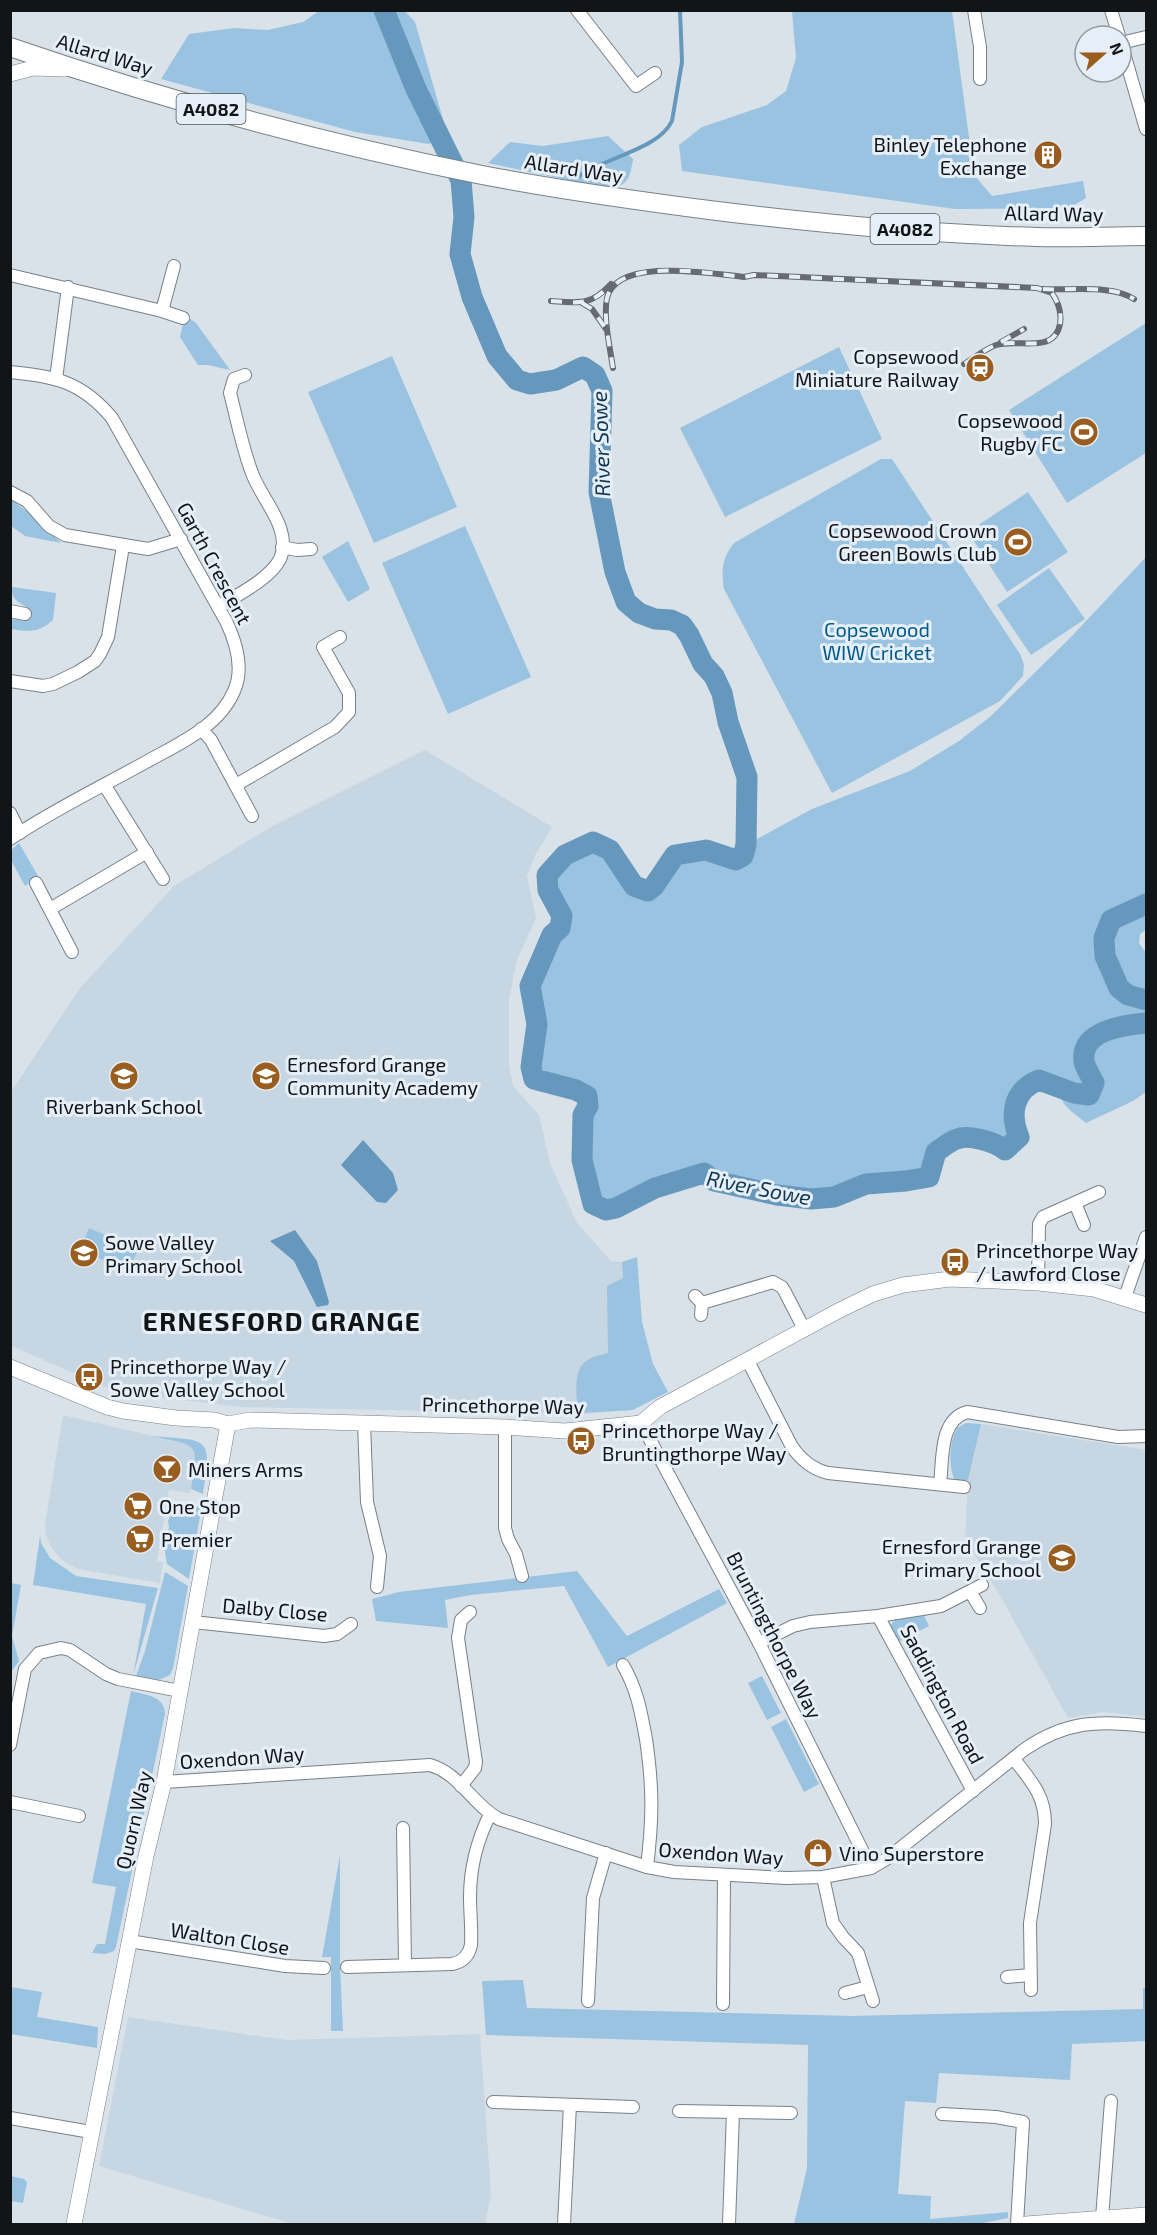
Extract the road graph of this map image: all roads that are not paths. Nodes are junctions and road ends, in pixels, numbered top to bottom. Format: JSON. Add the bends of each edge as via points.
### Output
{"nodes":[{"id":1,"x":578,"y":10,"type":"edge"},
{"id":2,"x":974,"y":10,"type":"edge"},
{"id":3,"x":10,"y":47,"type":"edge"},
{"id":4,"x":73,"y":69,"type":"junction"},
{"id":5,"x":655,"y":73,"type":"dead end"},
{"id":6,"x":10,"y":74,"type":"edge"},
{"id":7,"x":980,"y":79,"type":"dead end"},
{"id":8,"x":1133,"y":84,"type":"edge"},
{"id":9,"x":1146,"y":129,"type":"edge"},
{"id":10,"x":1146,"y":236,"type":"edge"},
{"id":11,"x":174,"y":266,"type":"dead end"},
{"id":12,"x":10,"y":275,"type":"edge"},
{"id":13,"x":68,"y":287,"type":"junction"},
{"id":14,"x":162,"y":310,"type":"junction"},
{"id":15,"x":183,"y":318,"type":"dead end"},
{"id":16,"x":10,"y":372,"type":"edge"},
{"id":17,"x":245,"y":375,"type":"dead end"},
{"id":18,"x":56,"y":379,"type":"junction"},
{"id":19,"x":10,"y":492,"type":"edge"},
{"id":20,"x":181,"y":539,"type":"junction"},
{"id":21,"x":123,"y":546,"type":"junction"},
{"id":22,"x":282,"y":547,"type":"junction"},
{"id":23,"x":311,"y":549,"type":"dead end"},
{"id":24,"x":218,"y":607,"type":"junction"},
{"id":25,"x":10,"y":611,"type":"edge"},
{"id":26,"x":25,"y":614,"type":"dead end"},
{"id":27,"x":340,"y":637,"type":"dead end"},
{"id":28,"x":10,"y":681,"type":"edge"},
{"id":29,"x":201,"y":729,"type":"junction"},
{"id":30,"x":236,"y":785,"type":"junction"},
{"id":31,"x":105,"y":786,"type":"junction"},
{"id":32,"x":10,"y":813,"type":"edge"},
{"id":33,"x":252,"y":816,"type":"dead end"},
{"id":34,"x":15,"y":836,"type":"edge"},
{"id":35,"x":147,"y":852,"type":"junction"},
{"id":36,"x":163,"y":879,"type":"dead end"},
{"id":37,"x":36,"y":883,"type":"dead end"},
{"id":38,"x":50,"y":909,"type":"junction"},
{"id":39,"x":72,"y":952,"type":"dead end"},
{"id":40,"x":1099,"y":1192,"type":"dead end"},
{"id":41,"x":1075,"y":1203,"type":"junction"},
{"id":42,"x":1084,"y":1225,"type":"dead end"},
{"id":43,"x":1146,"y":1237,"type":"edge"},
{"id":44,"x":1038,"y":1283,"type":"junction"},
{"id":45,"x":1125,"y":1297,"type":"junction"},
{"id":46,"x":699,"y":1305,"type":"dead end"},
{"id":47,"x":1146,"y":1305,"type":"edge"},
{"id":48,"x":804,"y":1329,"type":"junction"},
{"id":49,"x":748,"y":1361,"type":"junction"},
{"id":50,"x":10,"y":1366,"type":"edge"},
{"id":51,"x":364,"y":1423,"type":"junction"},
{"id":52,"x":641,"y":1423,"type":"junction"},
{"id":53,"x":228,"y":1424,"type":"junction"},
{"id":54,"x":505,"y":1427,"type":"junction"},
{"id":55,"x":1146,"y":1436,"type":"edge"},
{"id":56,"x":940,"y":1484,"type":"junction"},
{"id":57,"x":964,"y":1487,"type":"dead end"},
{"id":58,"x":522,"y":1576,"type":"dead end"},
{"id":59,"x":982,"y":1585,"type":"dead end"},
{"id":60,"x":376,"y":1587,"type":"dead end"},
{"id":61,"x":971,"y":1593,"type":"junction"},
{"id":62,"x":980,"y":1608,"type":"dead end"},
{"id":63,"x":470,"y":1612,"type":"dead end"},
{"id":64,"x":878,"y":1616,"type":"junction"},
{"id":65,"x":193,"y":1622,"type":"junction"},
{"id":66,"x":351,"y":1624,"type":"dead end"},
{"id":67,"x":759,"y":1643,"type":"junction"},
{"id":68,"x":623,"y":1665,"type":"dead end"},
{"id":69,"x":16,"y":1684,"type":"edge"},
{"id":70,"x":180,"y":1691,"type":"junction"},
{"id":71,"x":1146,"y":1726,"type":"edge"},
{"id":72,"x":10,"y":1745,"type":"edge"},
{"id":73,"x":1014,"y":1759,"type":"junction"},
{"id":74,"x":164,"y":1782,"type":"junction"},
{"id":75,"x":461,"y":1786,"type":"junction"},
{"id":76,"x":973,"y":1791,"type":"junction"},
{"id":77,"x":10,"y":1802,"type":"edge"},
{"id":78,"x":490,"y":1814,"type":"junction"},
{"id":79,"x":80,"y":1816,"type":"dead end"},
{"id":80,"x":403,"y":1828,"type":"dead end"},
{"id":81,"x":606,"y":1853,"type":"junction"},
{"id":82,"x":647,"y":1867,"type":"junction"},
{"id":83,"x":871,"y":1868,"type":"junction"},
{"id":84,"x":723,"y":1875,"type":"junction"},
{"id":85,"x":824,"y":1877,"type":"junction"},
{"id":86,"x":129,"y":1941,"type":"junction"},
{"id":87,"x":405,"y":1965,"type":"junction"},
{"id":88,"x":347,"y":1967,"type":"dead end"},
{"id":89,"x":324,"y":1968,"type":"dead end"},
{"id":90,"x":1030,"y":1975,"type":"junction"},
{"id":91,"x":1007,"y":1977,"type":"dead end"},
{"id":92,"x":868,"y":1987,"type":"junction"},
{"id":93,"x":1031,"y":1990,"type":"dead end"},
{"id":94,"x":845,"y":1993,"type":"dead end"},
{"id":95,"x":588,"y":2001,"type":"dead end"},
{"id":96,"x":873,"y":2001,"type":"dead end"},
{"id":97,"x":723,"y":2004,"type":"dead end"},
{"id":98,"x":1111,"y":2101,"type":"dead end"},
{"id":99,"x":493,"y":2102,"type":"dead end"},
{"id":100,"x":570,"y":2105,"type":"junction"},
{"id":101,"x":633,"y":2107,"type":"dead end"},
{"id":102,"x":679,"y":2111,"type":"dead end"},
{"id":103,"x":733,"y":2112,"type":"junction"},
{"id":104,"x":791,"y":2113,"type":"dead end"},
{"id":105,"x":942,"y":2114,"type":"dead end"},
{"id":106,"x":10,"y":2118,"type":"edge"},
{"id":107,"x":92,"y":2132,"type":"junction"},
{"id":108,"x":1146,"y":2215,"type":"edge"},
{"id":109,"x":1102,"y":2218,"type":"junction"},
{"id":110,"x":1082,"y":2222,"type":"edge"},
{"id":111,"x":74,"y":2224,"type":"edge"},
{"id":112,"x":564,"y":2224,"type":"edge"},
{"id":113,"x":729,"y":2224,"type":"edge"},
{"id":114,"x":1017,"y":2224,"type":"edge"},
{"id":115,"x":1026,"y":2224,"type":"edge"}],
"edges":[{"from":1,"to":5,"type":"street","via":[[636,86]]},
{"from":2,"to":7,"type":"street"},
{"from":3,"to":4,"type":"main road","name":"Allard Way","number":"A4082"},
{"from":4,"to":6,"type":"street","via":[[33,68]]},
{"from":4,"to":10,"type":"main road","name":"Allard Way","number":"A4082","via":[[414,161],[618,198],[771,218],[937,232],[1037,237]]},
{"from":8,"to":9,"type":"street"},
{"from":11,"to":14,"type":"street"},
{"from":12,"to":13,"type":"street"},
{"from":13,"to":14,"type":"street"},
{"from":13,"to":18,"type":"street"},
{"from":14,"to":15,"type":"street"},
{"from":16,"to":18,"type":"street","name":"Garth Crescent"},
{"from":17,"to":22,"type":"street","via":[[234,379],[230,393],[252,476],[278,524]]},
{"from":18,"to":20,"type":"street","name":"Garth Crescent","via":[[78,386],[112,417]]},
{"from":19,"to":21,"type":"street","via":[[27,501],[59,532]]},
{"from":20,"to":21,"type":"street","via":[[148,549]]},
{"from":20,"to":24,"type":"street","name":"Garth Crescent"},
{"from":21,"to":28,"type":"street","via":[[108,637],[100,654],[87,667],[53,684]]},
{"from":22,"to":23,"type":"street"},
{"from":22,"to":24,"type":"street","via":[[273,569]]},
{"from":24,"to":29,"type":"street","name":"Garth Crescent","via":[[234,640],[238,680],[230,699]]},
{"from":25,"to":26,"type":"street"},
{"from":27,"to":30,"type":"street","via":[[322,647],[350,693],[349,712],[335,727]]},
{"from":29,"to":30,"type":"street"},
{"from":29,"to":31,"type":"street","name":"Garth Crescent"},
{"from":30,"to":33,"type":"street"},
{"from":31,"to":34,"type":"street","name":"Garth Crescent"},
{"from":31,"to":35,"type":"street"},
{"from":32,"to":34,"type":"street"},
{"from":35,"to":36,"type":"street"},
{"from":35,"to":38,"type":"street"},
{"from":37,"to":38,"type":"street"},
{"from":38,"to":39,"type":"street"},
{"from":40,"to":41,"type":"street"},
{"from":41,"to":42,"type":"street"},
{"from":41,"to":44,"type":"street","via":[[1043,1217],[1039,1224]]},
{"from":43,"to":45,"type":"street"},
{"from":44,"to":45,"type":"street"},
{"from":44,"to":48,"type":"street","via":[[950,1278],[903,1286],[873,1294]]},
{"from":45,"to":47,"type":"street"},
{"from":46,"to":48,"type":"street","via":[[773,1282],[782,1287]]},
{"from":48,"to":49,"type":"street"},
{"from":49,"to":52,"type":"street","via":[[660,1407]]},
{"from":49,"to":56,"type":"street","via":[[791,1445],[808,1464],[828,1473]]},
{"from":50,"to":53,"type":"street","name":"Princethorpe Way","via":[[107,1407]]},
{"from":51,"to":53,"type":"street","name":"Princethorpe Way","via":[[250,1420]]},
{"from":51,"to":54,"type":"street","name":"Princethorpe Way"},
{"from":51,"to":60,"type":"street","via":[[367,1502],[380,1556]]},
{"from":52,"to":54,"type":"street","name":"Princethorpe Way","via":[[565,1431]]},
{"from":52,"to":67,"type":"street","name":"Bruntingthorpe Way"},
{"from":53,"to":65,"type":"street","name":"Quorn Way"},
{"from":54,"to":58,"type":"street","via":[[505,1528]]},
{"from":55,"to":56,"type":"street","via":[[1118,1437],[977,1412],[963,1413],[948,1428]]},
{"from":56,"to":57,"type":"street"},
{"from":59,"to":61,"type":"street"},
{"from":61,"to":62,"type":"street"},
{"from":61,"to":64,"type":"street","via":[[941,1606]]},
{"from":63,"to":75,"type":"street","via":[[461,1620],[458,1638],[476,1762]]},
{"from":64,"to":67,"type":"street","via":[[810,1622]]},
{"from":64,"to":76,"type":"street","name":"Saddington Road"},
{"from":65,"to":66,"type":"street","name":"Dalby Close","via":[[324,1636],[337,1634]]},
{"from":65,"to":70,"type":"street","name":"Quorn Way"},
{"from":67,"to":83,"type":"street","name":"Bruntingthorpe Way"},
{"from":68,"to":82,"type":"street","via":[[638,1697],[651,1776]]},
{"from":69,"to":70,"type":"street","via":[[39,1653],[61,1648],[118,1679]]},
{"from":69,"to":72,"type":"street"},
{"from":70,"to":74,"type":"street","name":"Quorn Way"},
{"from":71,"to":73,"type":"street","name":"Oxendon Way","via":[[1104,1722],[1067,1729],[1038,1740]]},
{"from":73,"to":76,"type":"street","name":"Oxendon Way"},
{"from":73,"to":90,"type":"street","via":[[1042,1797],[1045,1812],[1031,1914]]},
{"from":74,"to":75,"type":"street","name":"Oxendon Way","via":[[422,1765],[443,1770]]},
{"from":74,"to":86,"type":"street","name":"Quorn Way"},
{"from":75,"to":78,"type":"street","name":"Oxendon Way"},
{"from":76,"to":83,"type":"street","name":"Oxendon Way"},
{"from":77,"to":79,"type":"street"},
{"from":78,"to":81,"type":"street","name":"Oxendon Way"},
{"from":78,"to":87,"type":"street","via":[[472,1866],[469,1952],[455,1963]]},
{"from":80,"to":87,"type":"street"},
{"from":81,"to":82,"type":"street","name":"Oxendon Way"},
{"from":81,"to":95,"type":"street","via":[[593,1898]]},
{"from":82,"to":84,"type":"street","name":"Oxendon Way"},
{"from":83,"to":85,"type":"street","name":"Oxendon Way"},
{"from":84,"to":85,"type":"street","name":"Oxendon Way"},
{"from":84,"to":97,"type":"street"},
{"from":85,"to":92,"type":"street","via":[[833,1923],[857,1950]]},
{"from":86,"to":89,"type":"street","name":"Walton Close","via":[[285,1966]]},
{"from":86,"to":107,"type":"street","name":"Quorn Way"},
{"from":87,"to":88,"type":"street"},
{"from":90,"to":91,"type":"street"},
{"from":90,"to":93,"type":"street"},
{"from":92,"to":94,"type":"street"},
{"from":92,"to":96,"type":"street"},
{"from":98,"to":109,"type":"street"},
{"from":99,"to":100,"type":"street"},
{"from":100,"to":101,"type":"street"},
{"from":100,"to":112,"type":"street"},
{"from":102,"to":103,"type":"street"},
{"from":103,"to":104,"type":"street"},
{"from":103,"to":113,"type":"street"},
{"from":105,"to":114,"type":"street","via":[[1023,2122]]},
{"from":106,"to":107,"type":"street"},
{"from":107,"to":111,"type":"street","name":"Quorn Way"},
{"from":108,"to":109,"type":"street"},
{"from":109,"to":110,"type":"street"},
{"from":110,"to":115,"type":"street"}]}
